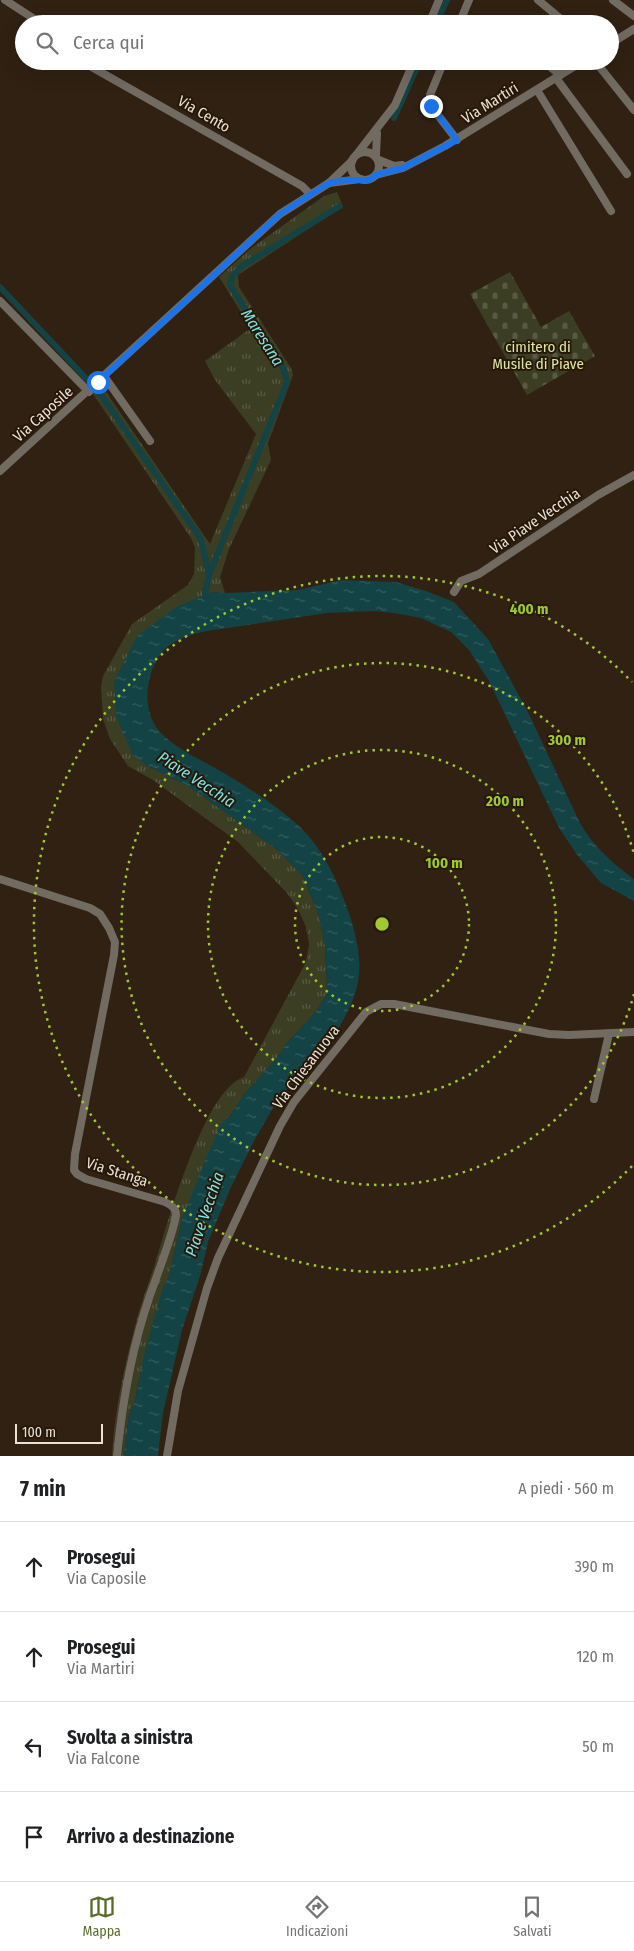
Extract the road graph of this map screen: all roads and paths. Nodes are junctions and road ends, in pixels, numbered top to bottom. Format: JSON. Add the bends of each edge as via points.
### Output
{"nodes":[{"id":1,"x":5,"y":0,"type":"edge"},
{"id":2,"x":439,"y":0,"type":"edge"},
{"id":3,"x":469,"y":0,"type":"edge"},
{"id":4,"x":538,"y":0,"type":"edge"},
{"id":5,"x":614,"y":0,"type":"edge"},
{"id":6,"x":28,"y":15,"type":"edge"},
{"id":7,"x":433,"y":15,"type":"edge"},
{"id":8,"x":463,"y":15,"type":"edge"},
{"id":9,"x":556,"y":15,"type":"edge"},
{"id":10,"x":634,"y":16,"type":"edge"},
{"id":11,"x":634,"y":30,"type":"edge"},
{"id":12,"x":619,"y":39,"type":"edge"},
{"id":13,"x":97,"y":70,"type":"edge"},
{"id":14,"x":410,"y":70,"type":"edge"},
{"id":15,"x":440,"y":70,"type":"edge"},
{"id":16,"x":551,"y":70,"type":"edge"},
{"id":17,"x":568,"y":70,"type":"edge"},
{"id":18,"x":602,"y":70,"type":"edge"},
{"id":19,"x":558,"y":77,"type":"junction"},
{"id":20,"x":537,"y":90,"type":"junction"},
{"id":21,"x":634,"y":110,"type":"edge"},
{"id":22,"x":377,"y":130,"type":"junction"},
{"id":23,"x":457,"y":140,"type":"junction"},
{"id":24,"x":357,"y":154,"type":"junction"},
{"id":25,"x":377,"y":158,"type":"junction"},
{"id":26,"x":352,"y":161,"type":"junction"},
{"id":27,"x":406,"y":166,"type":"junction"},
{"id":28,"x":627,"y":174,"type":"dead end"},
{"id":29,"x":376,"y":175,"type":"junction"},
{"id":30,"x":360,"y":179,"type":"junction"},
{"id":31,"x":329,"y":183,"type":"junction"},
{"id":32,"x":310,"y":194,"type":"junction"},
{"id":33,"x":611,"y":211,"type":"dead end"},
{"id":34,"x":0,"y":301,"type":"edge"},
{"id":35,"x":101,"y":379,"type":"junction"},
{"id":36,"x":90,"y":390,"type":"junction"},
{"id":37,"x":150,"y":441,"type":"dead end"},
{"id":38,"x":0,"y":471,"type":"edge"},
{"id":39,"x":634,"y":476,"type":"edge"},
{"id":40,"x":454,"y":592,"type":"dead end"},
{"id":41,"x":0,"y":879,"type":"edge"},
{"id":42,"x":634,"y":1032,"type":"edge"},
{"id":43,"x":610,"y":1034,"type":"junction"},
{"id":44,"x":594,"y":1099,"type":"dead end"},
{"id":45,"x":117,"y":1456,"type":"edge"},
{"id":46,"x":167,"y":1456,"type":"edge"}],
"edges":[{"from":1,"to":6,"type":"street"},
{"from":2,"to":7,"type":"street"},
{"from":3,"to":8,"type":"street"},
{"from":4,"to":9,"type":"street"},
{"from":5,"to":10,"type":"street"},
{"from":11,"to":12,"type":"street"},
{"from":13,"to":32,"type":"street","name":"Via Cento","via":[[302,186]]},
{"from":14,"to":22,"type":"street","via":[[395,105]]},
{"from":15,"to":23,"type":"street","via":[[430,95],[431,106]]},
{"from":16,"to":19,"type":"street"},
{"from":17,"to":19,"type":"street","name":"Via Martiri"},
{"from":18,"to":21,"type":"street"},
{"from":19,"to":20,"type":"street","name":"Via Martiri"},
{"from":19,"to":28,"type":"street"},
{"from":20,"to":23,"type":"street","name":"Via Martiri"},
{"from":20,"to":33,"type":"street"},
{"from":22,"to":24,"type":"street"},
{"from":22,"to":25,"type":"street"},
{"from":23,"to":27,"type":"street","name":"Via Martiri"},
{"from":24,"to":25,"type":"street","via":[[367,151]]},
{"from":24,"to":26,"type":"street"},
{"from":25,"to":27,"type":"street","via":[[394,166]]},
{"from":25,"to":29,"type":"street","via":[[380,168]]},
{"from":26,"to":30,"type":"street","via":[[352,171]]},
{"from":26,"to":31,"type":"street","name":"Via Caposile"},
{"from":27,"to":29,"type":"street","name":"Via Martiri"},
{"from":29,"to":30,"type":"street","via":[[369,180]]},
{"from":30,"to":31,"type":"street","name":"Via Caposile"},
{"from":31,"to":32,"type":"street","name":"Via Caposile"},
{"from":32,"to":35,"type":"street","name":"Via Caposile","via":[[280,214]]},
{"from":34,"to":36,"type":"street"},
{"from":35,"to":36,"type":"street","name":"Via Caposile"},
{"from":35,"to":37,"type":"street"},
{"from":36,"to":38,"type":"street","name":"Via Caposile"},
{"from":39,"to":40,"type":"street","name":"Via Piave Vecchia","via":[[598,495],[479,574],[461,581]]},
{"from":41,"to":45,"type":"street","name":"Via Stanga","via":[[90,908],[100,914],[108,928],[115,942],[113,965],[74,1170],[86,1179],[165,1202],[175,1210],[138,1338],[119,1430]]},
{"from":42,"to":43,"type":"street","name":"Via Chiesanuova"},
{"from":43,"to":44,"type":"street"},
{"from":43,"to":46,"type":"street","name":"Via Chiesanuova","via":[[540,1033],[394,1004],[382,1004],[366,1012],[286,1114],[218,1258],[178,1391]]}]}
